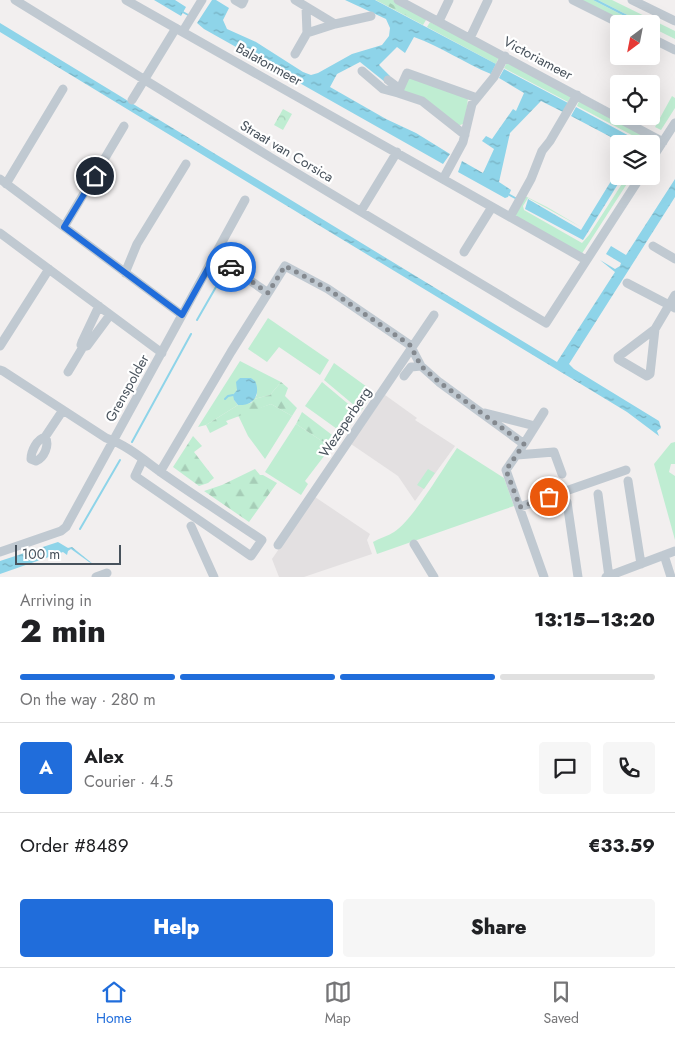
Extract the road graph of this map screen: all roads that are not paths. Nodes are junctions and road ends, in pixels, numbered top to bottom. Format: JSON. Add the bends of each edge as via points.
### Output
{"nodes":[{"id":1,"x":15,"y":0,"type":"edge"},
{"id":2,"x":126,"y":0,"type":"edge"},
{"id":3,"x":202,"y":0,"type":"edge"},
{"id":4,"x":235,"y":0,"type":"edge"},
{"id":5,"x":244,"y":0,"type":"edge"},
{"id":6,"x":295,"y":0,"type":"edge"},
{"id":7,"x":398,"y":0,"type":"edge"},
{"id":8,"x":449,"y":0,"type":"edge"},
{"id":9,"x":488,"y":0,"type":"edge"},
{"id":10,"x":573,"y":0,"type":"edge"},
{"id":11,"x":632,"y":0,"type":"edge"},
{"id":12,"x":306,"y":7,"type":"junction"},
{"id":13,"x":371,"y":16,"type":"dead end"},
{"id":14,"x":610,"y":18,"type":"edge"},
{"id":15,"x":438,"y":21,"type":"junction"},
{"id":16,"x":675,"y":21,"type":"edge"},
{"id":17,"x":335,"y":24,"type":"junction"},
{"id":18,"x":182,"y":28,"type":"junction"},
{"id":19,"x":306,"y":33,"type":"junction"},
{"id":20,"x":470,"y":38,"type":"junction"},
{"id":21,"x":660,"y":42,"type":"edge"},
{"id":22,"x":675,"y":50,"type":"edge"},
{"id":23,"x":295,"y":54,"type":"dead end"},
{"id":24,"x":503,"y":59,"type":"junction"},
{"id":25,"x":362,"y":71,"type":"dead end"},
{"id":26,"x":144,"y":80,"type":"junction"},
{"id":27,"x":388,"y":80,"type":"dead end"},
{"id":28,"x":63,"y":89,"type":"dead end"},
{"id":29,"x":399,"y":91,"type":"junction"},
{"id":30,"x":477,"y":98,"type":"junction"},
{"id":31,"x":576,"y":98,"type":"junction"},
{"id":32,"x":132,"y":100,"type":"dead end"},
{"id":33,"x":675,"y":123,"type":"edge"},
{"id":34,"x":124,"y":126,"type":"dead end"},
{"id":35,"x":465,"y":135,"type":"junction"},
{"id":36,"x":663,"y":142,"type":"junction"},
{"id":37,"x":660,"y":146,"type":"edge"},
{"id":38,"x":397,"y":152,"type":"junction"},
{"id":39,"x":186,"y":164,"type":"dead end"},
{"id":40,"x":445,"y":175,"type":"junction"},
{"id":41,"x":3,"y":182,"type":"edge"},
{"id":42,"x":635,"y":185,"type":"edge"},
{"id":43,"x":245,"y":200,"type":"dead end"},
{"id":44,"x":492,"y":207,"type":"junction"},
{"id":45,"x":361,"y":212,"type":"junction"},
{"id":46,"x":510,"y":218,"type":"junction"},
{"id":47,"x":64,"y":227,"type":"junction"},
{"id":48,"x":0,"y":233,"type":"edge"},
{"id":49,"x":653,"y":246,"type":"dead end"},
{"id":50,"x":464,"y":252,"type":"dead end"},
{"id":51,"x":215,"y":256,"type":"junction"},
{"id":52,"x":675,"y":259,"type":"edge"},
{"id":53,"x":586,"y":260,"type":"junction"},
{"id":54,"x":49,"y":269,"type":"junction"},
{"id":55,"x":126,"y":273,"type":"junction"},
{"id":56,"x":627,"y":283,"type":"dead end"},
{"id":57,"x":268,"y":293,"type":"junction"},
{"id":58,"x":675,"y":295,"type":"edge"},
{"id":59,"x":99,"y":306,"type":"junction"},
{"id":60,"x":672,"y":307,"type":"edge"},
{"id":61,"x":110,"y":315,"type":"junction"},
{"id":62,"x":182,"y":315,"type":"junction"},
{"id":63,"x":434,"y":315,"type":"dead end"},
{"id":64,"x":655,"y":329,"type":"junction"},
{"id":65,"x":0,"y":346,"type":"edge"},
{"id":66,"x":83,"y":347,"type":"junction"},
{"id":67,"x":412,"y":347,"type":"junction"},
{"id":68,"x":162,"y":353,"type":"junction"},
{"id":69,"x":421,"y":366,"type":"junction"},
{"id":70,"x":68,"y":372,"type":"dead end"},
{"id":71,"x":1,"y":373,"type":"edge"},
{"id":72,"x":401,"y":373,"type":"junction"},
{"id":73,"x":63,"y":410,"type":"junction"},
{"id":74,"x":480,"y":412,"type":"junction"},
{"id":75,"x":544,"y":412,"type":"dead end"},
{"id":76,"x":536,"y":426,"type":"junction"},
{"id":77,"x":45,"y":437,"type":"dead end"},
{"id":78,"x":113,"y":440,"type":"junction"},
{"id":79,"x":524,"y":444,"type":"junction"},
{"id":80,"x":517,"y":455,"type":"junction"},
{"id":81,"x":144,"y":459,"type":"junction"},
{"id":82,"x":626,"y":470,"type":"dead end"},
{"id":83,"x":160,"y":472,"type":"junction"},
{"id":84,"x":562,"y":474,"type":"dead end"},
{"id":85,"x":628,"y":481,"type":"dead end"},
{"id":86,"x":598,"y":494,"type":"dead end"},
{"id":87,"x":567,"y":502,"type":"dead end"},
{"id":88,"x":520,"y":507,"type":"junction"},
{"id":89,"x":190,"y":526,"type":"dead end"},
{"id":90,"x":414,"y":544,"type":"dead end"},
{"id":91,"x":278,"y":545,"type":"dead end"},
{"id":92,"x":675,"y":551,"type":"edge"},
{"id":93,"x":0,"y":552,"type":"edge"},
{"id":94,"x":664,"y":556,"type":"junction"},
{"id":95,"x":641,"y":564,"type":"junction"},
{"id":96,"x":214,"y":577,"type":"edge"},
{"id":97,"x":434,"y":577,"type":"edge"},
{"id":98,"x":544,"y":577,"type":"edge"},
{"id":99,"x":578,"y":577,"type":"edge"},
{"id":100,"x":608,"y":577,"type":"edge"},
{"id":101,"x":671,"y":577,"type":"edge"}],
"edges":[{"from":1,"to":26,"type":"street","name":"Straat van Corsica"},
{"from":2,"to":18,"type":"street","name":"Balatonmeer"},
{"from":3,"to":18,"type":"street"},
{"from":4,"to":5,"type":"street","via":[[242,4]]},
{"from":6,"to":12,"type":"street"},
{"from":7,"to":15,"type":"street","name":"Victoriameer"},
{"from":8,"to":15,"type":"street"},
{"from":9,"to":20,"type":"street"},
{"from":10,"to":14,"type":"street"},
{"from":11,"to":16,"type":"street"},
{"from":12,"to":17,"type":"street"},
{"from":12,"to":19,"type":"street"},
{"from":13,"to":17,"type":"street"},
{"from":15,"to":20,"type":"street","name":"Victoriameer"},
{"from":17,"to":19,"type":"street"},
{"from":18,"to":26,"type":"street"},
{"from":18,"to":38,"type":"street","name":"Balatonmeer"},
{"from":19,"to":23,"type":"street"},
{"from":20,"to":24,"type":"street","name":"Victoriameer"},
{"from":21,"to":22,"type":"street"},
{"from":24,"to":30,"type":"street"},
{"from":24,"to":31,"type":"street","name":"Victoriameer"},
{"from":25,"to":29,"type":"street","via":[[383,89]]},
{"from":26,"to":32,"type":"street"},
{"from":26,"to":45,"type":"street","name":"Straat van Corsica"},
{"from":27,"to":29,"type":"street"},
{"from":28,"to":41,"type":"street"},
{"from":29,"to":30,"type":"street","via":[[407,73]]},
{"from":29,"to":35,"type":"street","via":[[422,101]]},
{"from":30,"to":35,"type":"street","via":[[472,104]]},
{"from":31,"to":36,"type":"street","name":"Victoriameer"},
{"from":31,"to":46,"type":"street","via":[[542,151]]},
{"from":33,"to":36,"type":"street"},
{"from":34,"to":47,"type":"street"},
{"from":35,"to":40,"type":"street"},
{"from":36,"to":37,"type":"street"},
{"from":38,"to":40,"type":"street","name":"Balatonmeer"},
{"from":38,"to":45,"type":"street"},
{"from":39,"to":55,"type":"street","via":[[137,244]]},
{"from":40,"to":44,"type":"street","name":"Balatonmeer"},
{"from":41,"to":47,"type":"street"},
{"from":42,"to":53,"type":"street"},
{"from":43,"to":51,"type":"street","name":"Grenspolder"},
{"from":44,"to":46,"type":"street","name":"Balatonmeer"},
{"from":44,"to":50,"type":"street"},
{"from":45,"to":53,"type":"street","name":"Straat van Corsica","via":[[546,323]]},
{"from":46,"to":53,"type":"street","name":"Balatonmeer"},
{"from":47,"to":55,"type":"street"},
{"from":48,"to":54,"type":"street"},
{"from":49,"to":52,"type":"street"},
{"from":51,"to":57,"type":"street"},
{"from":51,"to":62,"type":"street","name":"Grenspolder"},
{"from":54,"to":59,"type":"street"},
{"from":54,"to":65,"type":"street"},
{"from":55,"to":62,"type":"street"},
{"from":56,"to":60,"type":"street"},
{"from":57,"to":67,"type":"street","via":[[285,266],[328,289]]},
{"from":57,"to":83,"type":"street"},
{"from":58,"to":60,"type":"street"},
{"from":59,"to":61,"type":"street"},
{"from":59,"to":66,"type":"street","via":[[82,342]]},
{"from":60,"to":64,"type":"street"},
{"from":61,"to":66,"type":"street"},
{"from":61,"to":68,"type":"street"},
{"from":62,"to":68,"type":"street","name":"Grenspolder"},
{"from":63,"to":67,"type":"street","name":"Wezeperberg"},
{"from":64,"to":64,"type":"street","via":[[618,359],[647,376],[650,374]]},
{"from":66,"to":70,"type":"street"},
{"from":67,"to":69,"type":"street"},
{"from":67,"to":72,"type":"street","name":"Wezeperberg"},
{"from":68,"to":78,"type":"street","name":"Grenspolder"},
{"from":69,"to":72,"type":"street"},
{"from":69,"to":74,"type":"street"},
{"from":71,"to":73,"type":"street"},
{"from":72,"to":91,"type":"street","name":"Wezeperberg"},
{"from":73,"to":77,"type":"street"},
{"from":73,"to":78,"type":"street"},
{"from":74,"to":76,"type":"street"},
{"from":74,"to":79,"type":"street"},
{"from":75,"to":76,"type":"street"},
{"from":76,"to":79,"type":"street"},
{"from":78,"to":81,"type":"street"},
{"from":78,"to":93,"type":"street","name":"Grenspolder","via":[[66,527]]},
{"from":79,"to":80,"type":"street"},
{"from":80,"to":84,"type":"street","via":[[554,452]]},
{"from":80,"to":88,"type":"street","via":[[506,470]]},
{"from":81,"to":83,"type":"street"},
{"from":81,"to":83,"type":"street","via":[[135,476],[253,557],[262,540]]},
{"from":82,"to":88,"type":"street"},
{"from":85,"to":95,"type":"street"},
{"from":86,"to":100,"type":"street"},
{"from":87,"to":99,"type":"street"},
{"from":88,"to":98,"type":"street"},
{"from":89,"to":96,"type":"street"},
{"from":90,"to":97,"type":"street"},
{"from":92,"to":94,"type":"street"},
{"from":94,"to":95,"type":"street"},
{"from":94,"to":101,"type":"street"},
{"from":95,"to":100,"type":"street"}]}
